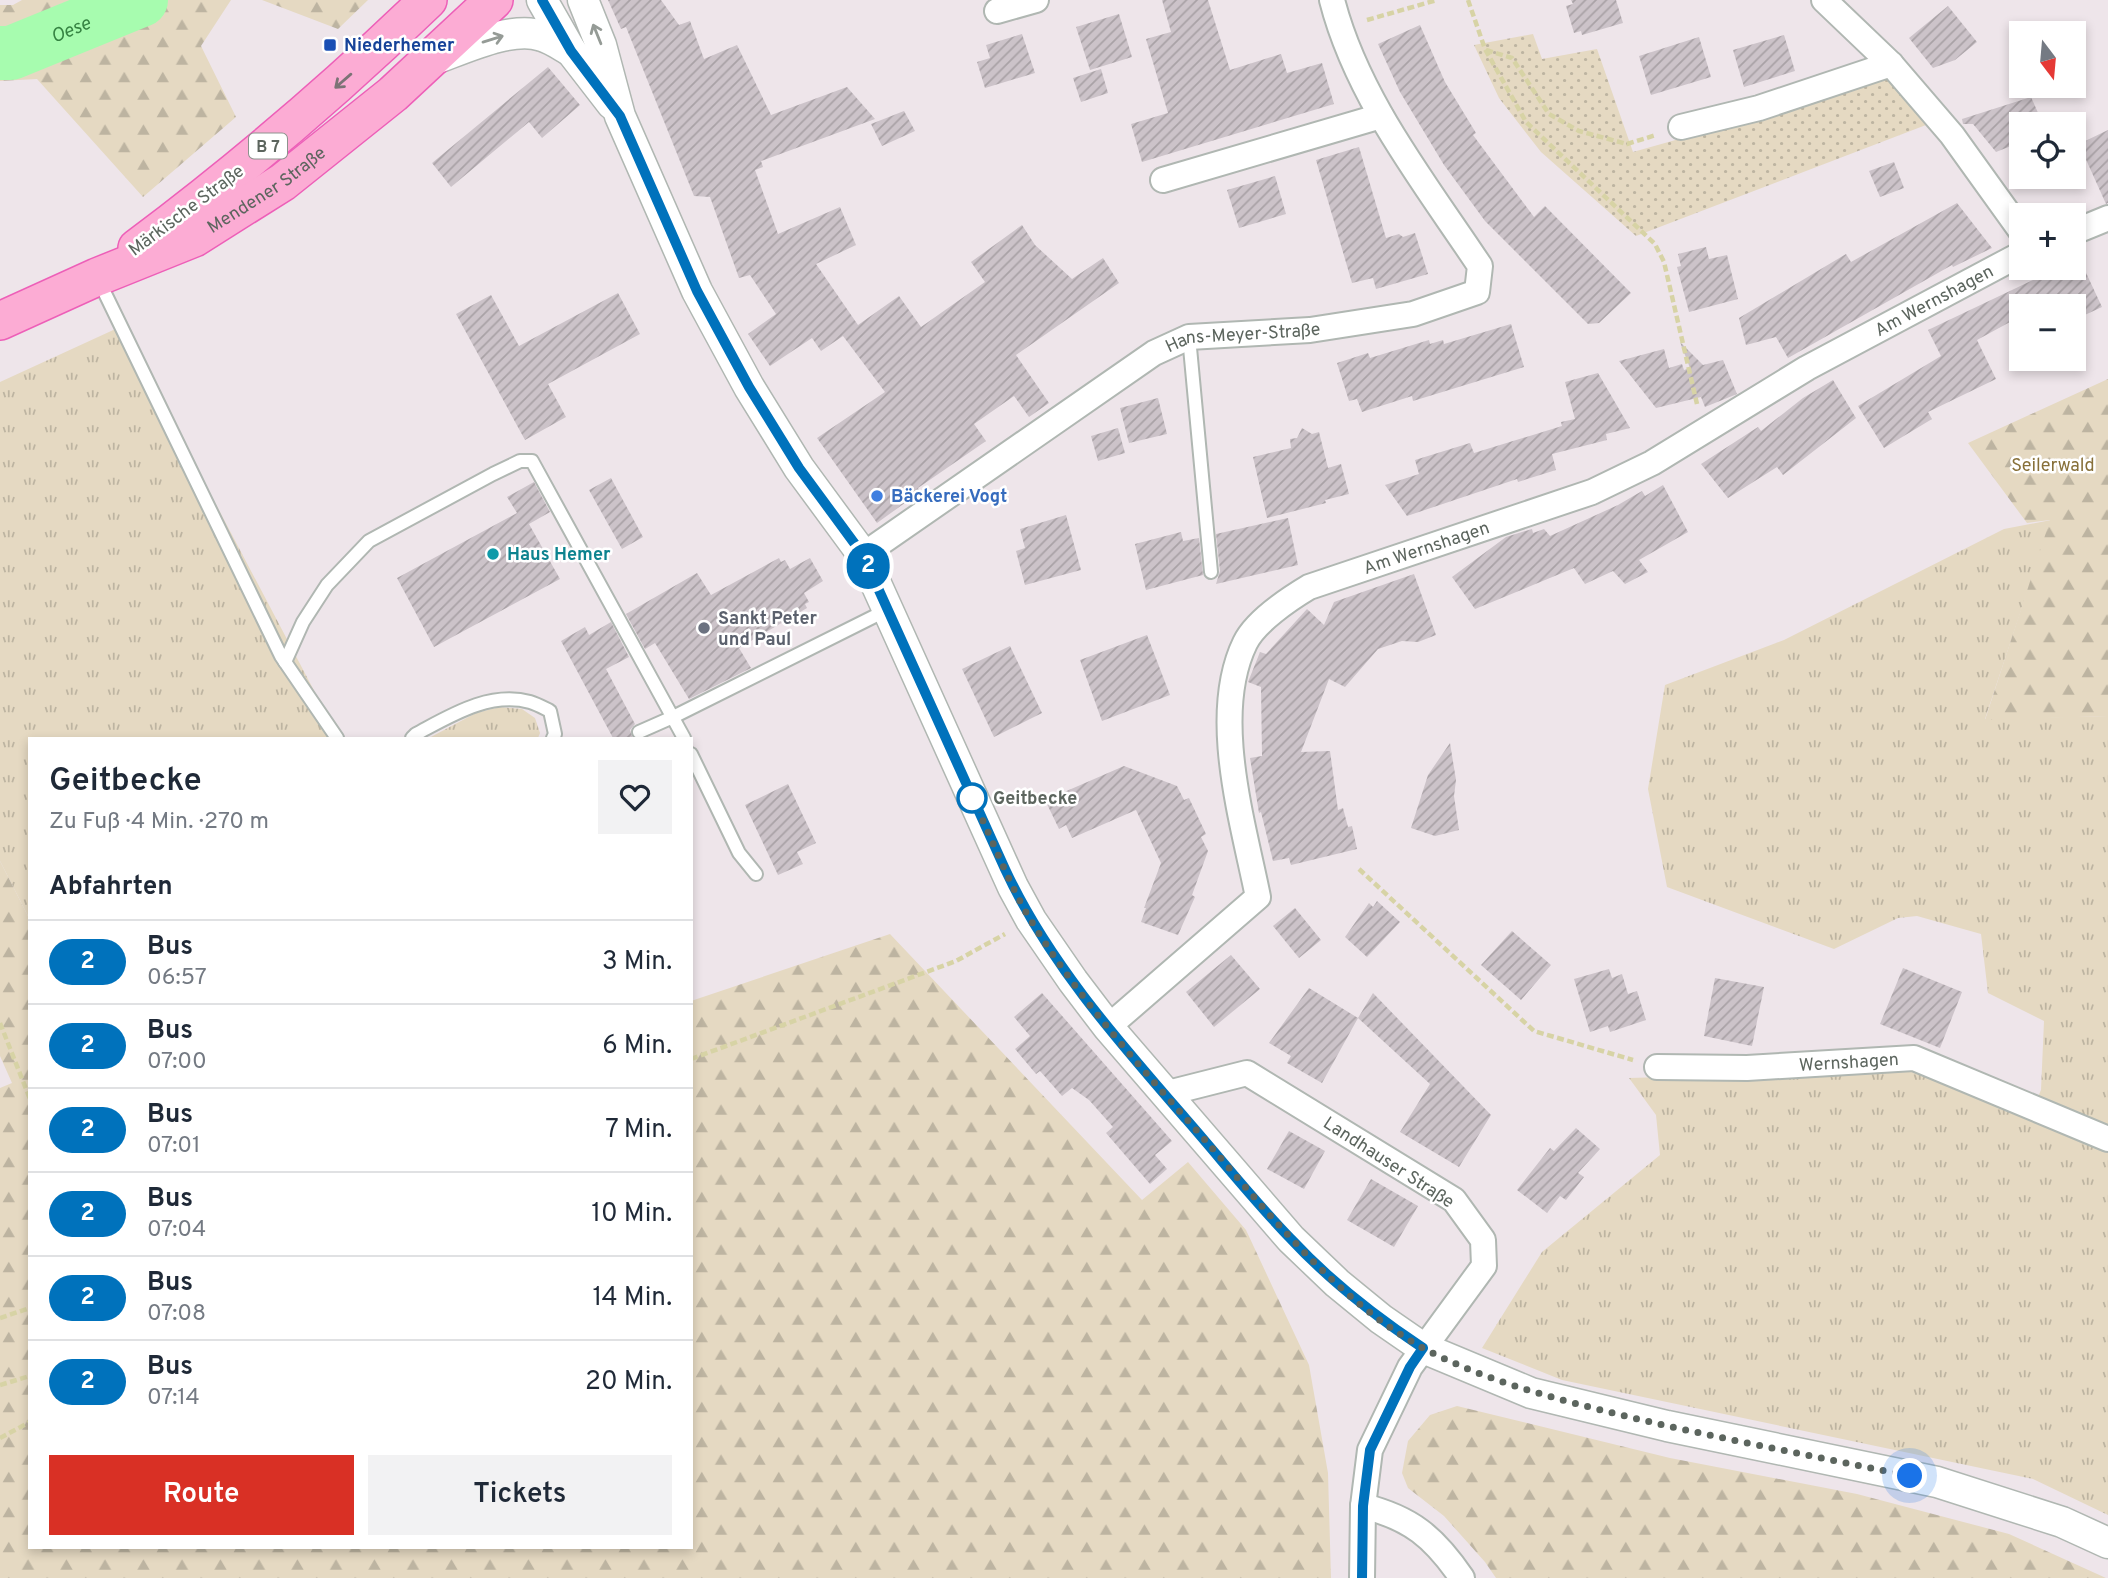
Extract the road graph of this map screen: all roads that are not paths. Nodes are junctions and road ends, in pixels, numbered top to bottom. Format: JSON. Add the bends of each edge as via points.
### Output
{"nodes":[{"id":1,"x":428,"y":0,"type":"edge"},
{"id":2,"x":494,"y":0,"type":"edge"},
{"id":3,"x":542,"y":0,"type":"edge"},
{"id":4,"x":583,"y":0,"type":"edge"},
{"id":5,"x":1036,"y":0,"type":"edge"},
{"id":6,"x":1332,"y":0,"type":"edge"},
{"id":7,"x":1824,"y":0,"type":"edge"},
{"id":8,"x":998,"y":11,"type":"dead end"},
{"id":9,"x":571,"y":51,"type":"junction"},
{"id":10,"x":428,"y":62,"type":"junction"},
{"id":11,"x":1891,"y":64,"type":"junction"},
{"id":12,"x":620,"y":116,"type":"junction"},
{"id":13,"x":1381,"y":116,"type":"junction"},
{"id":14,"x":1681,"y":127,"type":"road end"},
{"id":15,"x":1163,"y":180,"type":"dead end"},
{"id":16,"x":2009,"y":214,"type":"edge"},
{"id":17,"x":2108,"y":218,"type":"edge"},
{"id":18,"x":2086,"y":227,"type":"edge"},
{"id":19,"x":2009,"y":260,"type":"edge"},
{"id":20,"x":97,"y":277,"type":"junction"},
{"id":21,"x":0,"y":321,"type":"edge"},
{"id":22,"x":1189,"y":337,"type":"junction"},
{"id":23,"x":863,"y":555,"type":"junction"},
{"id":24,"x":1211,"y":572,"type":"dead end"},
{"id":25,"x":889,"y":610,"type":"junction"},
{"id":26,"x":285,"y":662,"type":"junction"},
{"id":27,"x":674,"y":718,"type":"junction"},
{"id":28,"x":639,"y":732,"type":"dead end"},
{"id":29,"x":336,"y":737,"type":"edge"},
{"id":30,"x":413,"y":737,"type":"edge"},
{"id":31,"x":554,"y":737,"type":"edge"},
{"id":32,"x":684,"y":737,"type":"edge"},
{"id":33,"x":693,"y":758,"type":"edge"},
{"id":34,"x":757,"y":874,"type":"dead end"},
{"id":35,"x":1108,"y":1027,"type":"junction"},
{"id":36,"x":1657,"y":1067,"type":"road end"},
{"id":37,"x":1164,"y":1094,"type":"junction"},
{"id":38,"x":2108,"y":1139,"type":"edge"},
{"id":39,"x":1423,"y":1348,"type":"junction"},
{"id":40,"x":1363,"y":1506,"type":"junction"},
{"id":41,"x":2108,"y":1543,"type":"edge"},
{"id":42,"x":1362,"y":1578,"type":"edge"},
{"id":43,"x":1462,"y":1578,"type":"edge"}],
"edges":[{"from":1,"to":20,"type":"main road","name":"Märkische Straße","number":"B 7","one_way":true,"via":[[261,152]]},
{"from":2,"to":10,"type":"main road","name":"Mendener Straße","number":"B 7"},
{"from":3,"to":9,"type":"street"},
{"from":12,"to":4,"type":"street","one_way":true},
{"from":5,"to":8,"type":"street"},
{"from":6,"to":13,"type":"street","name":"Hans-Meyer-Straße","via":[[1339,28]]},
{"from":7,"to":11,"type":"street"},
{"from":10,"to":9,"type":"street","one_way":true,"via":[[524,33],[540,35]]},
{"from":9,"to":12,"type":"street"},
{"from":10,"to":20,"type":"main road","name":"Mendener Straße","number":"B 7","via":[[283,181],[194,238]]},
{"from":11,"to":14,"type":"street","via":[[1759,108]]},
{"from":11,"to":16,"type":"street","via":[[1952,135]]},
{"from":12,"to":23,"type":"street","via":[[697,291],[749,387],[799,468]]},
{"from":13,"to":15,"type":"street"},
{"from":13,"to":22,"type":"street","name":"Hans-Meyer-Straße","via":[[1480,267],[1477,292],[1413,314],[1310,330]]},
{"from":17,"to":18,"type":"street"},
{"from":19,"to":35,"type":"street","name":"Am Wernshagen","via":[[1807,368],[1652,463],[1592,492],[1309,587],[1280,605],[1246,641],[1230,686],[1231,761],[1258,897]]},
{"from":20,"to":21,"type":"main road","name":"Mendener Straße","number":"B 7"},
{"from":20,"to":26,"type":"lane"},
{"from":22,"to":23,"type":"street","name":"Hans-Meyer-Straße","via":[[1154,353]]},
{"from":22,"to":24,"type":"lane"},
{"from":23,"to":25,"type":"street"},
{"from":25,"to":27,"type":"lane"},
{"from":25,"to":35,"type":"street","via":[[1031,920]]},
{"from":26,"to":27,"type":"lane","via":[[327,585],[369,541],[493,474],[520,461],[532,461]]},
{"from":26,"to":29,"type":"lane"},
{"from":27,"to":28,"type":"lane"},
{"from":27,"to":32,"type":"lane"},
{"from":30,"to":31,"type":"lane","via":[[465,708],[502,700],[530,702],[550,711]]},
{"from":33,"to":34,"type":"lane","via":[[738,853]]},
{"from":35,"to":37,"type":"street"},
{"from":36,"to":38,"type":"street","name":"Wernshagen","via":[[1747,1068],[1914,1058]]},
{"from":37,"to":39,"type":"street","via":[[1291,1240],[1337,1283]]},
{"from":37,"to":39,"type":"street","name":"Landhauser Straße","via":[[1247,1073],[1454,1200],[1483,1240],[1484,1266]]},
{"from":39,"to":40,"type":"street","name":"Landhauser Straße","via":[[1370,1450]]},
{"from":39,"to":41,"type":"street","via":[[1531,1393],[1937,1482],[2062,1522]]},
{"from":40,"to":42,"type":"street","name":"Landhauser Straße"},
{"from":40,"to":43,"type":"street","via":[[1417,1526]]}]}
